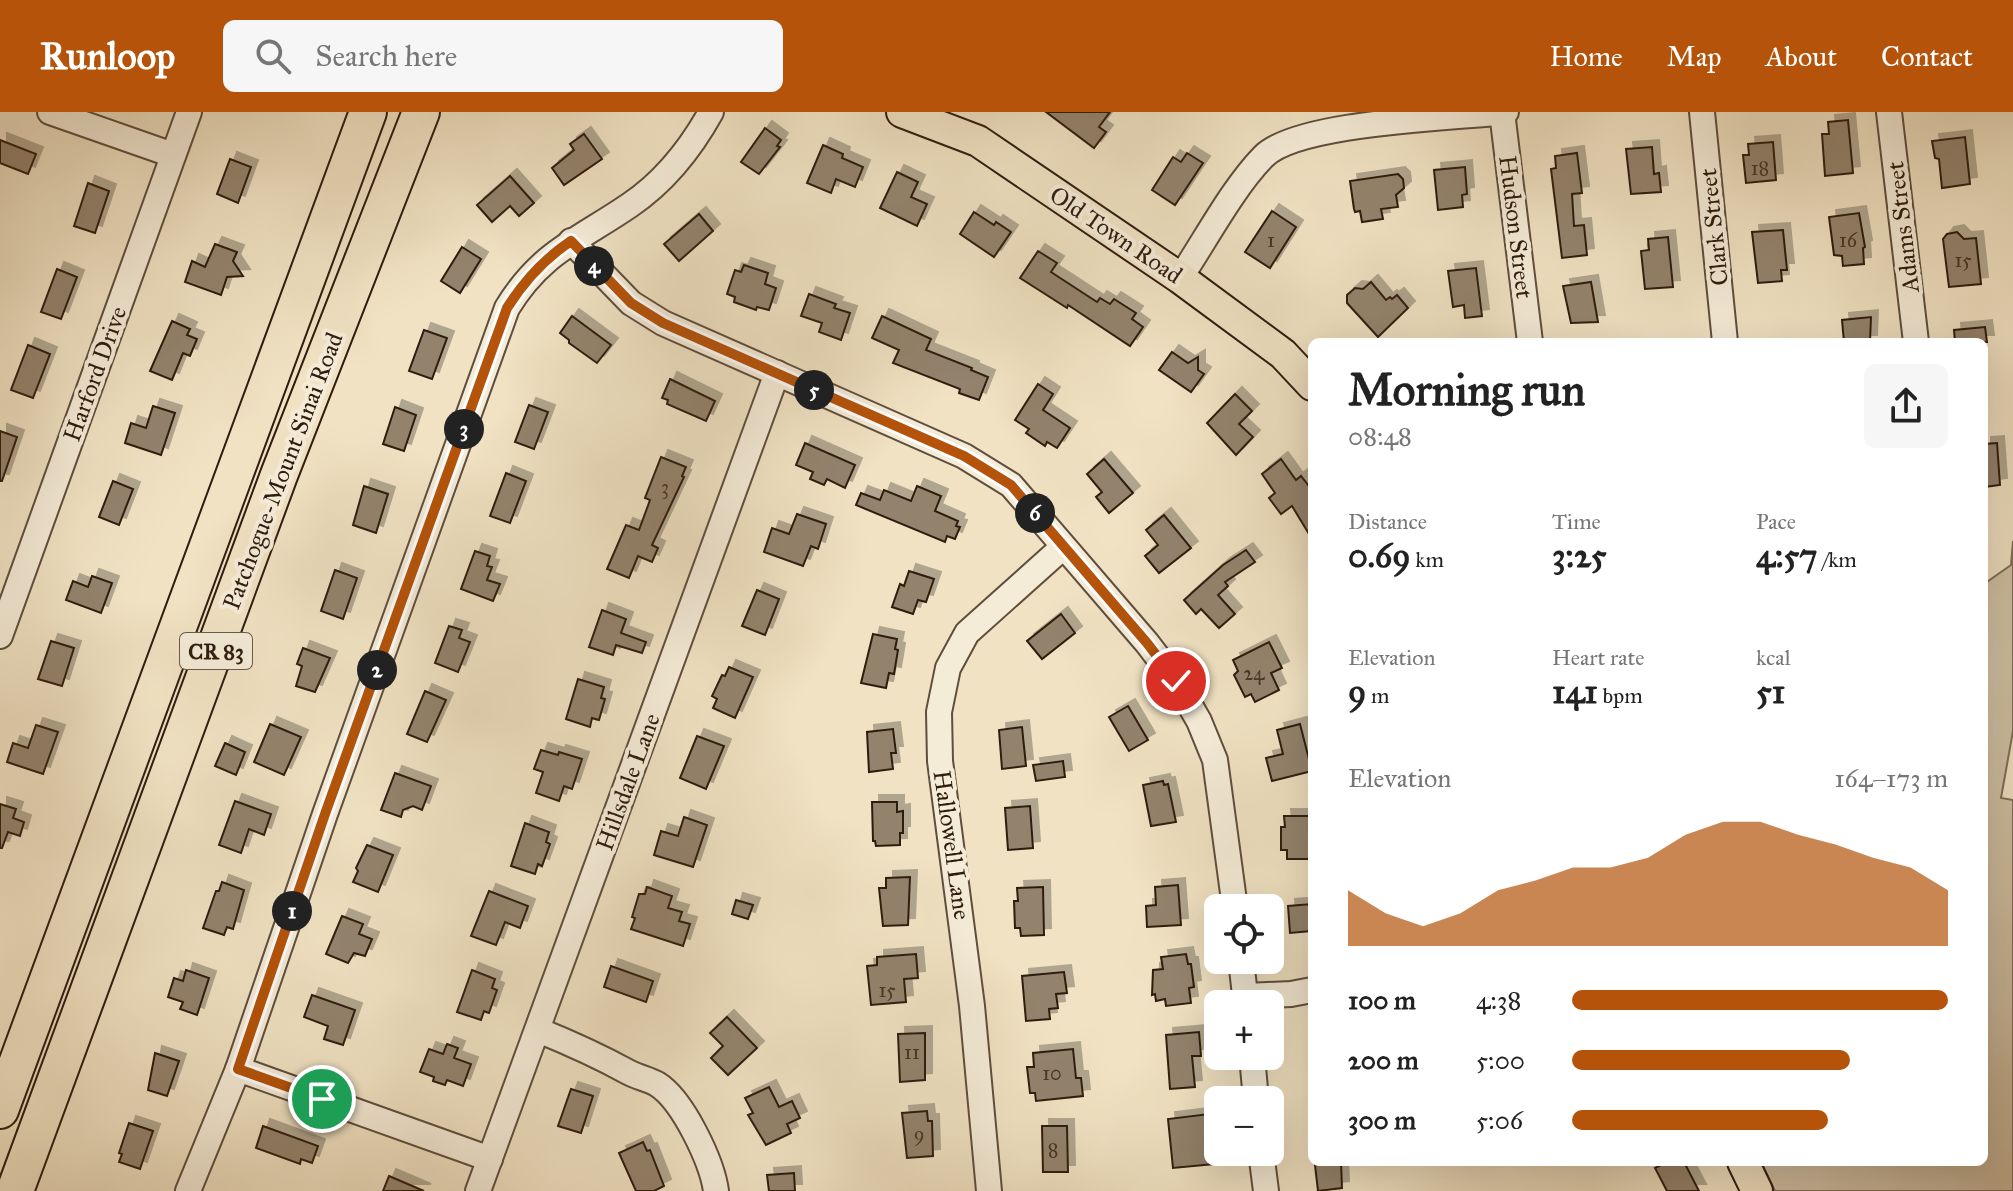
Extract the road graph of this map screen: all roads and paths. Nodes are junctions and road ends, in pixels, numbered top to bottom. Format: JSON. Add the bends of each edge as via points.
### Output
{"nodes":[{"id":1,"x":50,"y":112,"type":"edge"},
{"id":2,"x":189,"y":112,"type":"edge"},
{"id":3,"x":368,"y":112,"type":"edge"},
{"id":4,"x":421,"y":112,"type":"edge"},
{"id":5,"x":711,"y":112,"type":"edge"},
{"id":6,"x":902,"y":112,"type":"edge"},
{"id":7,"x":1503,"y":112,"type":"edge"},
{"id":8,"x":1702,"y":112,"type":"edge"},
{"id":9,"x":1889,"y":112,"type":"edge"},
{"id":10,"x":1331,"y":121,"type":"edge"},
{"id":11,"x":173,"y":155,"type":"junction"},
{"id":12,"x":571,"y":241,"type":"junction"},
{"id":13,"x":1180,"y":278,"type":"junction"},
{"id":14,"x":1530,"y":338,"type":"edge"},
{"id":15,"x":1725,"y":338,"type":"edge"},
{"id":16,"x":1916,"y":338,"type":"edge"},
{"id":17,"x":777,"y":373,"type":"junction"},
{"id":18,"x":1308,"y":381,"type":"edge"},
{"id":19,"x":1063,"y":547,"type":"junction"},
{"id":20,"x":0,"y":636,"type":"edge"},
{"id":21,"x":1233,"y":894,"type":"edge"},
{"id":22,"x":1308,"y":991,"type":"edge"},
{"id":23,"x":1284,"y":995,"type":"edge"},
{"id":24,"x":538,"y":1030,"type":"junction"},
{"id":25,"x":238,"y":1069,"type":"junction"},
{"id":26,"x":0,"y":1110,"type":"edge"},
{"id":27,"x":490,"y":1159,"type":"junction"},
{"id":28,"x":1263,"y":1166,"type":"edge"},
{"id":29,"x":1745,"y":1166,"type":"edge"},
{"id":30,"x":15,"y":1191,"type":"edge"},
{"id":31,"x":188,"y":1191,"type":"edge"},
{"id":32,"x":478,"y":1191,"type":"edge"},
{"id":33,"x":716,"y":1191,"type":"edge"},
{"id":34,"x":989,"y":1191,"type":"edge"},
{"id":35,"x":1266,"y":1191,"type":"edge"},
{"id":36,"x":1757,"y":1191,"type":"edge"}],
"edges":[{"from":1,"to":11,"type":"street"},
{"from":2,"to":11,"type":"street","name":"Harford Drive"},
{"from":3,"to":26,"type":"highway","name":"Patchogue-Mount Sinai Road","number":"CR 83"},
{"from":4,"to":30,"type":"highway","name":"Patchogue-Mount Sinai Road","number":"CR 83","via":[[279,475]]},
{"from":5,"to":12,"type":"street","via":[[654,186]]},
{"from":6,"to":13,"type":"main road","name":"Old Town Road","via":[[978,141]]},
{"from":7,"to":10,"type":"street"},
{"from":7,"to":14,"type":"street","name":"Hudson Street"},
{"from":8,"to":15,"type":"street","name":"Clark Street"},
{"from":9,"to":16,"type":"street","name":"Adams Street"},
{"from":10,"to":13,"type":"street","via":[[1264,155]]},
{"from":11,"to":20,"type":"street","name":"Harford Drive"},
{"from":12,"to":17,"type":"street","via":[[631,303],[706,344]]},
{"from":12,"to":25,"type":"street","via":[[533,272],[507,308]]},
{"from":13,"to":18,"type":"main road","name":"Old Town Road","via":[[1283,354]]},
{"from":17,"to":19,"type":"street","via":[[964,456],[1011,485]]},
{"from":17,"to":24,"type":"street","name":"Hillsdale Lane"},
{"from":19,"to":21,"type":"street","via":[[1147,643],[1199,721],[1215,760]]},
{"from":19,"to":34,"type":"street","name":"Hallowell Lane","via":[[967,633],[948,668],[939,712],[940,761],[972,1006]]},
{"from":22,"to":23,"type":"street"},
{"from":24,"to":27,"type":"street","name":"Hillsdale Lane"},
{"from":24,"to":33,"type":"street","via":[[658,1084],[698,1140]]},
{"from":25,"to":27,"type":"street"},
{"from":25,"to":31,"type":"street"},
{"from":27,"to":32,"type":"street","name":"Hillsdale Lane"},
{"from":28,"to":35,"type":"street"},
{"from":29,"to":36,"type":"main road"}]}
